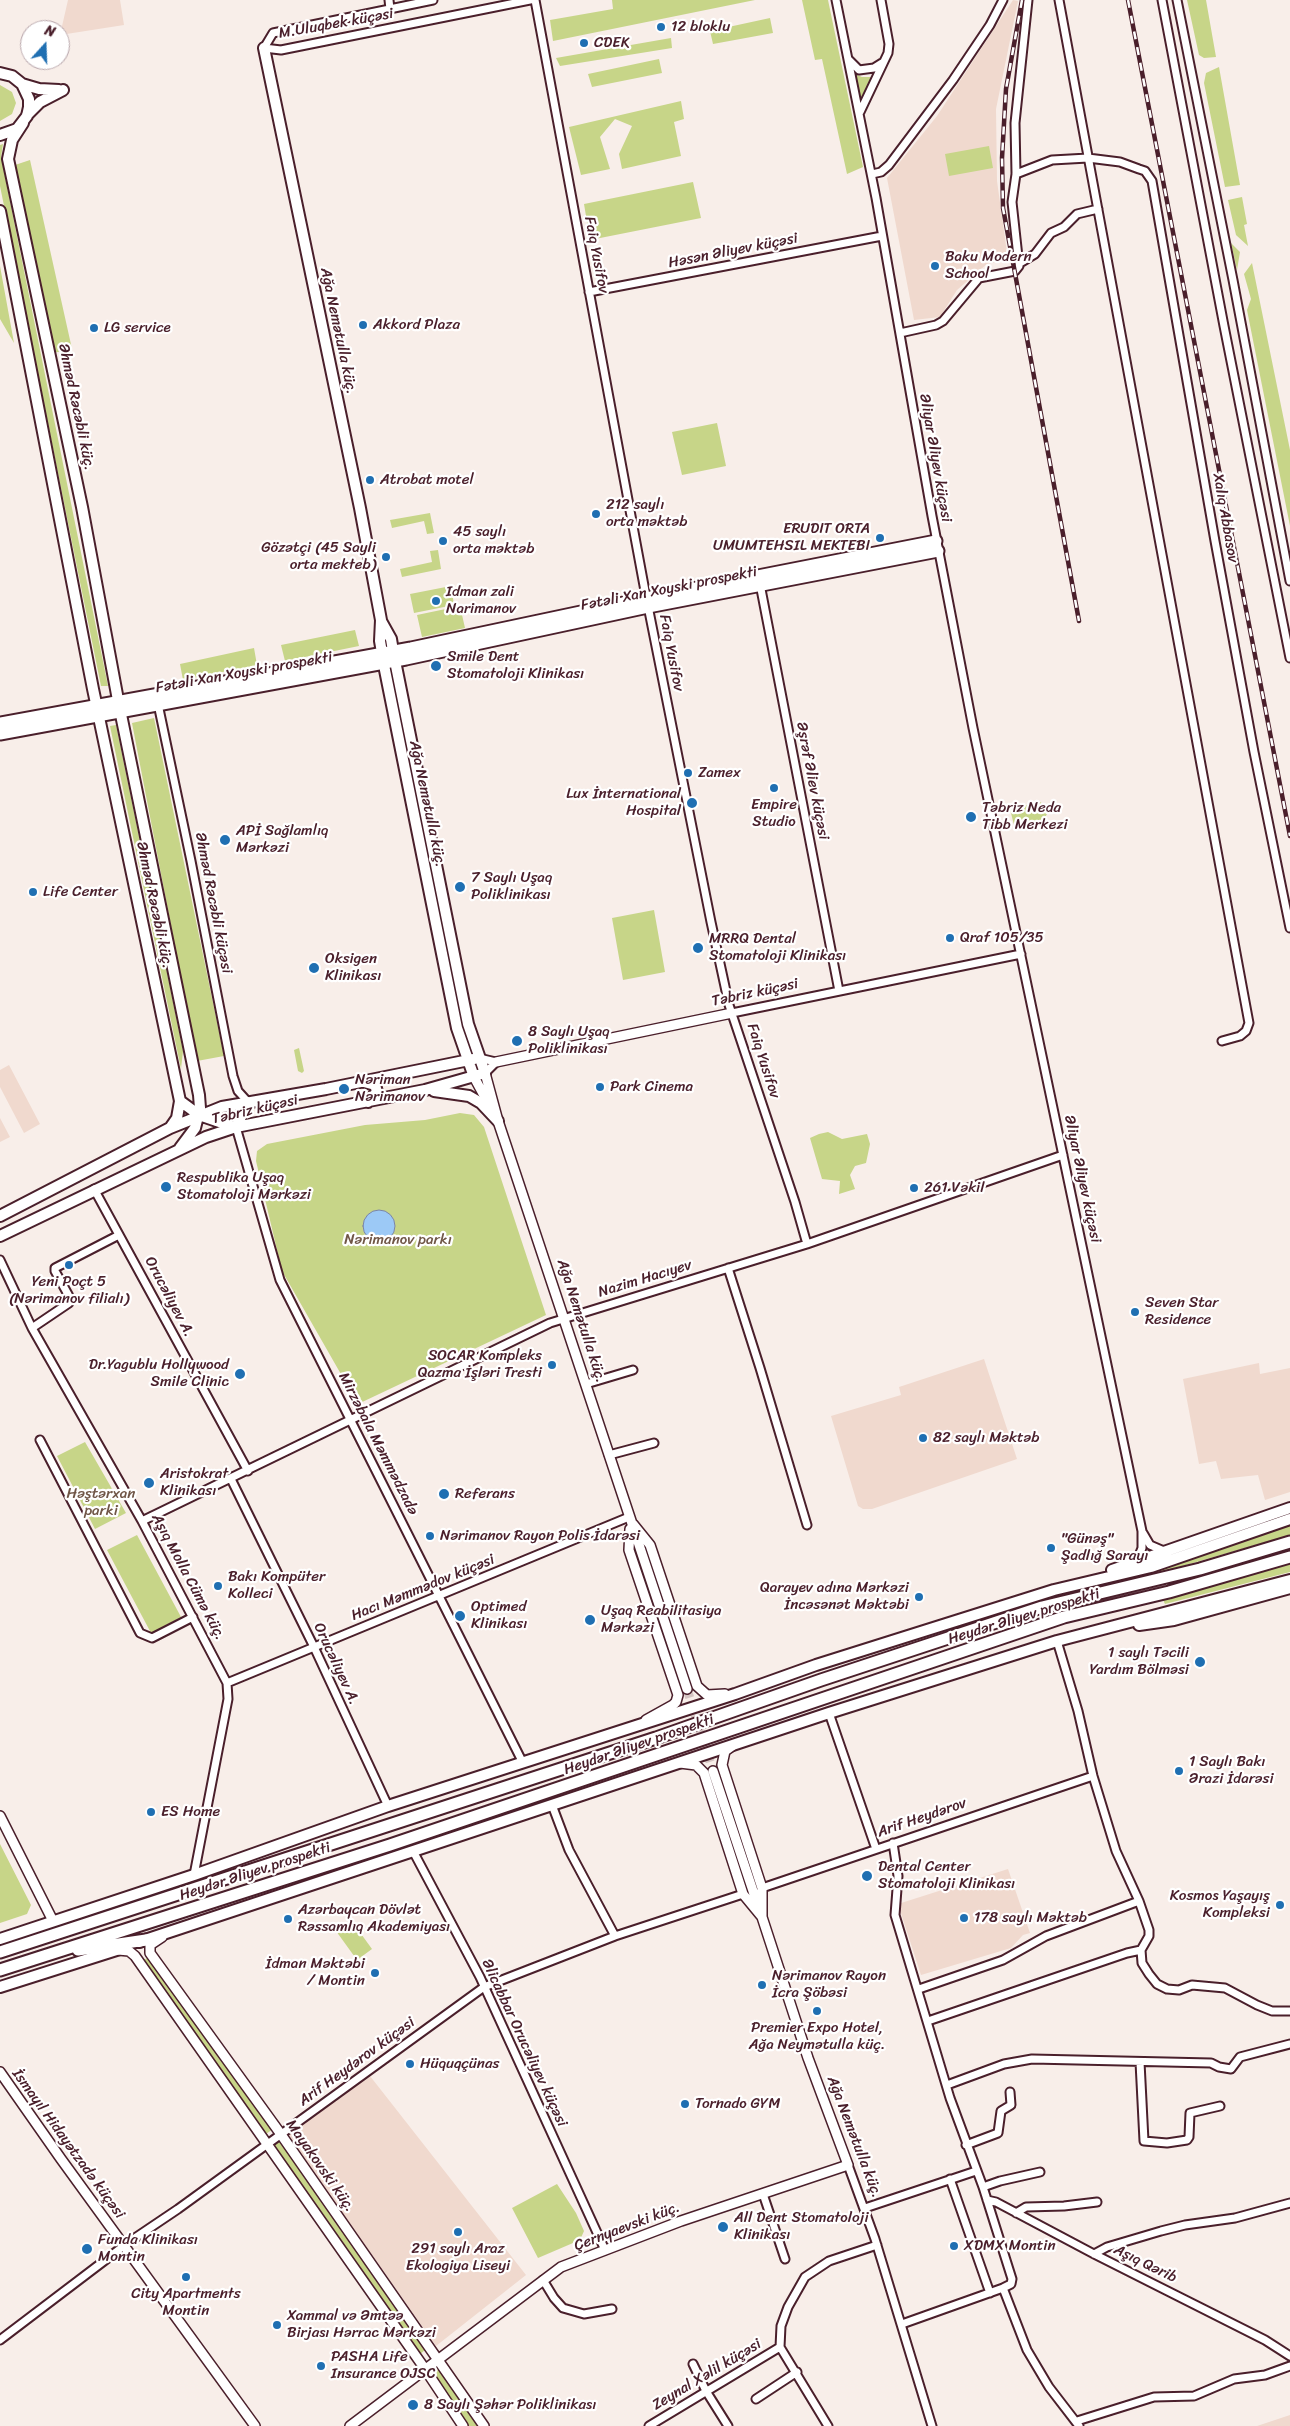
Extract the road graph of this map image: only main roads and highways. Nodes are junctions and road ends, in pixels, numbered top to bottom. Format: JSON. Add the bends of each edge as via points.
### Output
{"nodes":[{"id":1,"x":264,"y":48,"type":"road end"},
{"id":2,"x":0,"y":65,"type":"edge"},
{"id":3,"x":0,"y":73,"type":"edge"},
{"id":4,"x":12,"y":76,"type":"junction"},
{"id":5,"x":22,"y":84,"type":"junction"},
{"id":6,"x":25,"y":119,"type":"junction"},
{"id":7,"x":0,"y":135,"type":"edge"},
{"id":8,"x":0,"y":211,"type":"edge"},
{"id":9,"x":937,"y":546,"type":"road end"},
{"id":10,"x":389,"y":659,"type":"junction"},
{"id":11,"x":96,"y":705,"type":"junction"},
{"id":12,"x":121,"y":711,"type":"junction"},
{"id":13,"x":0,"y":723,"type":"edge"},
{"id":14,"x":0,"y":734,"type":"edge"},
{"id":15,"x":479,"y":1058,"type":"junction"},
{"id":16,"x":467,"y":1060,"type":"junction"},
{"id":17,"x":486,"y":1073,"type":"joint"},
{"id":18,"x":474,"y":1077,"type":"junction"},
{"id":19,"x":362,"y":1082,"type":"junction"},
{"id":20,"x":425,"y":1090,"type":"junction"},
{"id":21,"x":199,"y":1095,"type":"junction"},
{"id":22,"x":180,"y":1101,"type":"junction"},
{"id":23,"x":248,"y":1102,"type":"junction"},
{"id":24,"x":367,"y":1102,"type":"junction"},
{"id":25,"x":222,"y":1107,"type":"junction"},
{"id":26,"x":199,"y":1115,"type":"junction"},
{"id":27,"x":498,"y":1121,"type":"road end"},
{"id":28,"x":170,"y":1128,"type":"junction"},
{"id":29,"x":236,"y":1128,"type":"junction"},
{"id":30,"x":180,"y":1148,"type":"junction"},
{"id":31,"x":0,"y":1216,"type":"edge"},
{"id":32,"x":0,"y":1236,"type":"edge"},
{"id":33,"x":1290,"y":1508,"type":"edge"},
{"id":34,"x":1290,"y":1518,"type":"edge"},
{"id":35,"x":1290,"y":1542,"type":"edge"},
{"id":36,"x":1290,"y":1556,"type":"edge"},
{"id":37,"x":1290,"y":1580,"type":"edge"},
{"id":38,"x":1290,"y":1588,"type":"edge"},
{"id":39,"x":1054,"y":1590,"type":"junction"},
{"id":40,"x":1084,"y":1634,"type":"junction"},
{"id":41,"x":0,"y":1939,"type":"edge"},
{"id":42,"x":146,"y":1940,"type":"junction"},
{"id":43,"x":0,"y":1952,"type":"edge"},
{"id":44,"x":44,"y":1956,"type":"junction"},
{"id":45,"x":0,"y":1970,"type":"edge"},
{"id":46,"x":0,"y":1987,"type":"edge"}],
"edges":[{"from":1,"to":10,"type":"main road","name":"Ağa Nemətulla küç.","via":[[381,620],[391,639]]},
{"from":2,"to":4,"type":"main road"},
{"from":3,"to":4,"type":"main road"},
{"from":4,"to":5,"type":"main road"},
{"from":5,"to":6,"type":"main road","via":[[29,99]]},
{"from":5,"to":6,"type":"main road","via":[[47,91],[63,90],[40,102]]},
{"from":6,"to":7,"type":"main road","via":[[10,133]]},
{"from":6,"to":12,"type":"main road","name":"Əhməd Rəcəbli küç.","via":[[12,140],[8,159],[82,507]]},
{"from":8,"to":11,"type":"main road","name":"Əhməd Rəcəbli küç."},
{"from":9,"to":10,"type":"main road","name":"Fətəli Xan Xoyski prospekti","via":[[648,603]]},
{"from":10,"to":12,"type":"main road","name":"Fətəli Xan Xoyski prospekti"},
{"from":10,"to":12,"type":"main road","name":"Fətəli Xan Xoyski prospekti","via":[[137,697]]},
{"from":10,"to":15,"type":"main road","name":"Ağa Nemətulla küç.","via":[[471,1036]]},
{"from":10,"to":16,"type":"main road","name":"Ağa Nemətulla küç.","via":[[457,1028]]},
{"from":11,"to":12,"type":"main road"},
{"from":11,"to":13,"type":"main road"},
{"from":11,"to":14,"type":"main road","via":[[82,718]]},
{"from":11,"to":22,"type":"main road","name":"Əhməd Rəcəbli küç."},
{"from":12,"to":21,"type":"main road","name":"Əhməd Rəcəbli küç."},
{"from":15,"to":16,"type":"main road","name":"Təbriz küçəsi"},
{"from":15,"to":17,"type":"main road","name":"Ağa Nemətulla küç."},
{"from":16,"to":18,"type":"main road","name":"Ağa Nemətulla küç."},
{"from":16,"to":19,"type":"main road","name":"Təbriz küçəsi"},
{"from":17,"to":18,"type":"main road","name":"Təbriz küçəsi"},
{"from":18,"to":20,"type":"main road","name":"Təbriz küçəsi"},
{"from":19,"to":23,"type":"main road","name":"Təbriz küçəsi"},
{"from":19,"to":24,"type":"main road","via":[[375,1085],[377,1092]]},
{"from":20,"to":24,"type":"main road","name":"Təbriz küçəsi"},
{"from":20,"to":27,"type":"main road","via":[[468,1096]]},
{"from":21,"to":25,"type":"main road","via":[[208,1103]]},
{"from":21,"to":26,"type":"main road","name":"Əhməd Rəcəbli küç."},
{"from":22,"to":26,"type":"main road"},
{"from":22,"to":28,"type":"main road"},
{"from":23,"to":25,"type":"main road","name":"Təbriz küçəsi"},
{"from":23,"to":29,"type":"main road"},
{"from":24,"to":29,"type":"main road","name":"Təbriz küçəsi"},
{"from":25,"to":26,"type":"main road","name":"Təbriz küçəsi"},
{"from":26,"to":28,"type":"main road","name":"Təbriz küçəsi"},
{"from":26,"to":29,"type":"main road"},
{"from":26,"to":30,"type":"main road","via":[[193,1134]]},
{"from":28,"to":31,"type":"main road"},
{"from":29,"to":30,"type":"main road","name":"Təbriz küçəsi"},
{"from":30,"to":32,"type":"main road","name":"Təbriz küçəsi"},
{"from":33,"to":39,"type":"main road"},
{"from":34,"to":39,"type":"main road","via":[[1151,1566]]},
{"from":35,"to":43,"type":"main road","name":"Heydər Əliyev prospekti","via":[[1200,1569],[1042,1607],[656,1738]]},
{"from":36,"to":44,"type":"main road","name":"Heydər Əliyev prospekti","via":[[1169,1592],[1064,1617],[390,1844]]},
{"from":37,"to":40,"type":"main road"},
{"from":38,"to":40,"type":"main road","via":[[1174,1620]]},
{"from":39,"to":41,"type":"main road","via":[[388,1806]]},
{"from":40,"to":42,"type":"main road","via":[[829,1713]]},
{"from":42,"to":44,"type":"main road"},
{"from":42,"to":46,"type":"main road"},
{"from":44,"to":45,"type":"main road","name":"Heydər Əliyev prospekti"}]}
